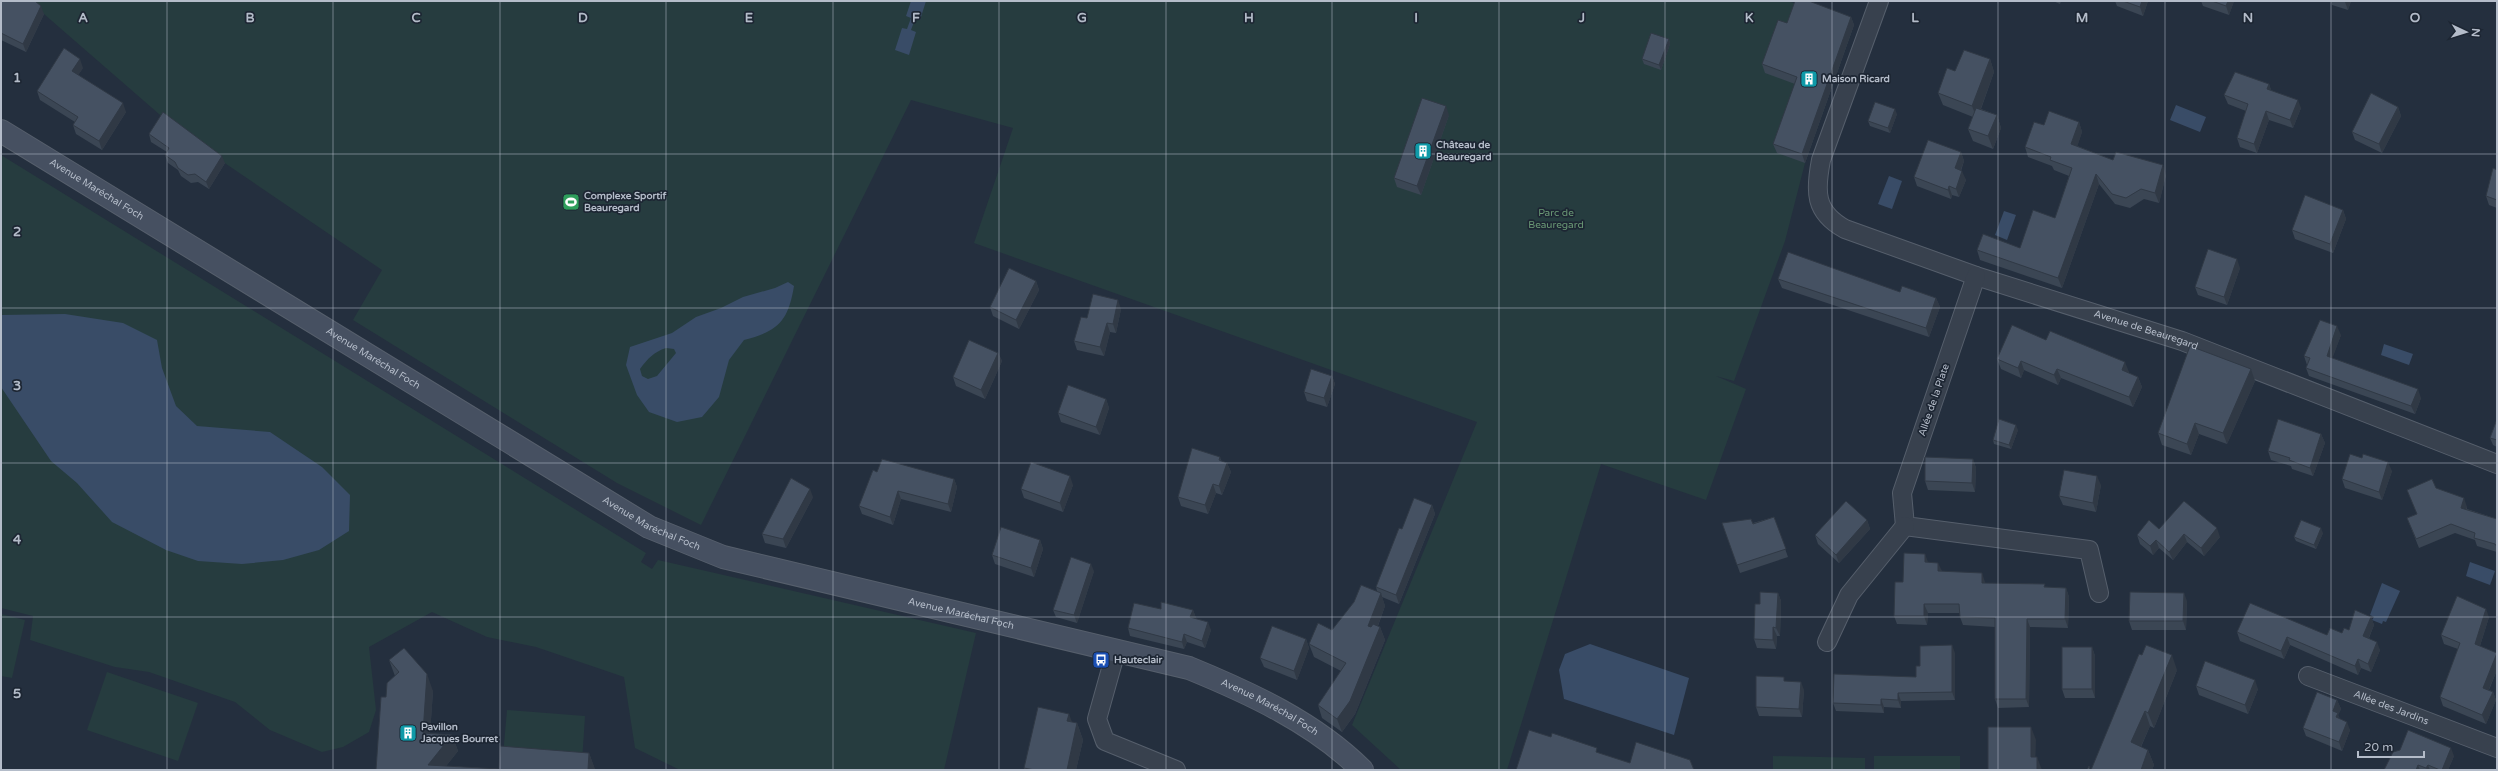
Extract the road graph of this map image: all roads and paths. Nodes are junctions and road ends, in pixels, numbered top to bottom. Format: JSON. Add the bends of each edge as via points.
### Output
{"nodes":[{"id":1,"x":1879,"y":1,"type":"edge"},
{"id":2,"x":1,"y":131,"type":"edge"},
{"id":3,"x":1976,"y":276,"type":"junction"},
{"id":4,"x":2497,"y":464,"type":"edge"},
{"id":5,"x":1905,"y":526,"type":"junction"},
{"id":6,"x":2099,"y":594,"type":"dead end"},
{"id":7,"x":1827,"y":642,"type":"dead end"},
{"id":8,"x":1116,"y":651,"type":"junction"},
{"id":9,"x":2308,"y":676,"type":"dead end"},
{"id":10,"x":2497,"y":748,"type":"edge"},
{"id":11,"x":1176,"y":770,"type":"edge"},
{"id":12,"x":1362,"y":770,"type":"edge"}],
"edges":[{"from":1,"to":3,"type":"street","name":"Avenue de Beauregard","via":[[1821,160],[1816,182],[1820,206],[1830,220],[1845,229]]},
{"from":2,"to":8,"type":"main road","name":"Avenue Maréchal Foch","via":[[649,527],[723,557]]},
{"from":3,"to":4,"type":"street","name":"Avenue de Beauregard","via":[[2182,341]]},
{"from":3,"to":5,"type":"street","name":"Allée de la Plate","via":[[1902,493]]},
{"from":5,"to":6,"type":"street","via":[[2089,550]]},
{"from":5,"to":7,"type":"street","via":[[1849,595]]},
{"from":8,"to":11,"type":"street","via":[[1097,719],[1105,741]]},
{"from":8,"to":12,"type":"main road","name":"Avenue Maréchal Foch","via":[[1189,668],[1240,689],[1320,736]]},
{"from":9,"to":10,"type":"street","name":"Allée des Jardins"}]}
